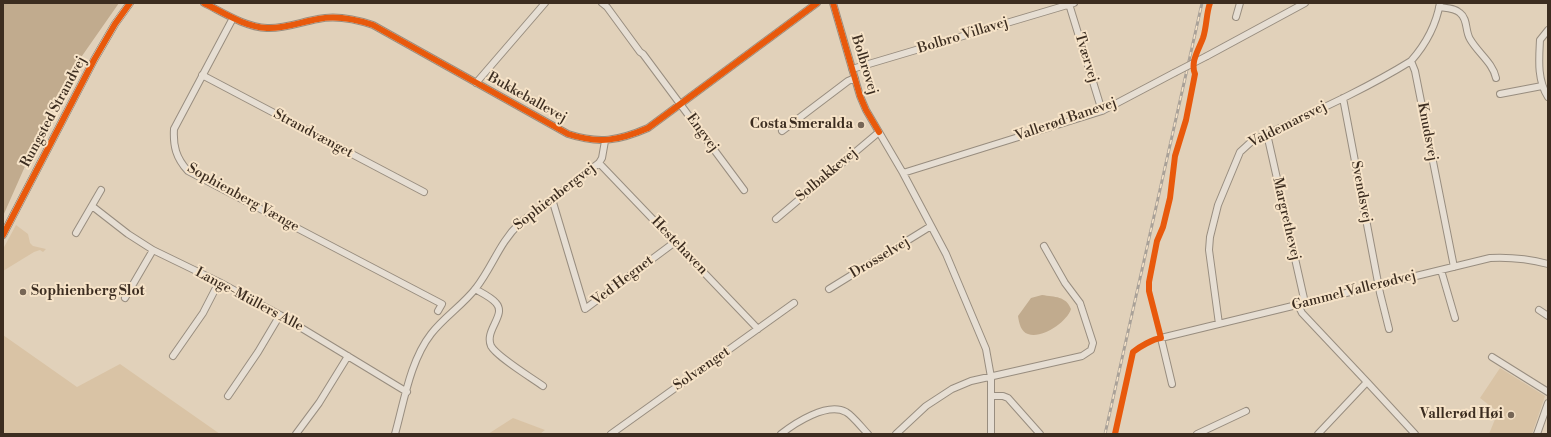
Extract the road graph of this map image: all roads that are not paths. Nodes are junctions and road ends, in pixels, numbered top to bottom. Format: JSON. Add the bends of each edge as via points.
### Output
{"nodes":[{"id":1,"x":130,"y":3,"type":"edge"},
{"id":2,"x":204,"y":3,"type":"edge"},
{"id":3,"x":545,"y":3,"type":"edge"},
{"id":4,"x":602,"y":3,"type":"edge"},
{"id":5,"x":817,"y":3,"type":"edge"},
{"id":6,"x":833,"y":3,"type":"edge"},
{"id":7,"x":1240,"y":3,"type":"edge"},
{"id":8,"x":1305,"y":3,"type":"edge"},
{"id":9,"x":1072,"y":4,"type":"edge"},
{"id":10,"x":1440,"y":5,"type":"edge"},
{"id":11,"x":1236,"y":17,"type":"dead end"},
{"id":12,"x":233,"y":18,"type":"junction"},
{"id":13,"x":1548,"y":30,"type":"edge"},
{"id":14,"x":1411,"y":61,"type":"junction"},
{"id":15,"x":852,"y":69,"type":"junction"},
{"id":16,"x":202,"y":75,"type":"junction"},
{"id":17,"x":855,"y":78,"type":"junction"},
{"id":18,"x":1496,"y":78,"type":"dead end"},
{"id":19,"x":476,"y":83,"type":"junction"},
{"id":20,"x":1542,"y":86,"type":"junction"},
{"id":21,"x":1500,"y":94,"type":"dead end"},
{"id":22,"x":1548,"y":97,"type":"edge"},
{"id":23,"x":1342,"y":98,"type":"junction"},
{"id":24,"x":680,"y":105,"type":"junction"},
{"id":25,"x":1102,"y":111,"type":"junction"},
{"id":26,"x":782,"y":131,"type":"dead end"},
{"id":27,"x":879,"y":132,"type":"junction"},
{"id":28,"x":1267,"y":134,"type":"junction"},
{"id":29,"x":604,"y":141,"type":"junction"},
{"id":30,"x":599,"y":163,"type":"junction"},
{"id":31,"x":903,"y":173,"type":"junction"},
{"id":32,"x":101,"y":190,"type":"dead end"},
{"id":33,"x":744,"y":190,"type":"dead end"},
{"id":34,"x":424,"y":192,"type":"dead end"},
{"id":35,"x":552,"y":199,"type":"junction"},
{"id":36,"x":92,"y":206,"type":"junction"},
{"id":37,"x":776,"y":219,"type":"dead end"},
{"id":38,"x":931,"y":226,"type":"junction"},
{"id":39,"x":76,"y":233,"type":"dead end"},
{"id":40,"x":3,"y":235,"type":"edge"},
{"id":41,"x":675,"y":242,"type":"junction"},
{"id":42,"x":1044,"y":246,"type":"dead end"},
{"id":43,"x":152,"y":250,"type":"junction"},
{"id":44,"x":1548,"y":264,"type":"edge"},
{"id":45,"x":1454,"y":267,"type":"junction"},
{"id":46,"x":1441,"y":270,"type":"junction"},
{"id":47,"x":218,"y":282,"type":"junction"},
{"id":48,"x":1379,"y":286,"type":"junction"},
{"id":49,"x":829,"y":288,"type":"dead end"},
{"id":50,"x":475,"y":289,"type":"junction"},
{"id":51,"x":125,"y":298,"type":"dead end"},
{"id":52,"x":794,"y":304,"type":"dead end"},
{"id":53,"x":1305,"y":304,"type":"junction"},
{"id":54,"x":1298,"y":305,"type":"junction"},
{"id":55,"x":1538,"y":310,"type":"dead end"},
{"id":56,"x":438,"y":311,"type":"dead end"},
{"id":57,"x":280,"y":315,"type":"junction"},
{"id":58,"x":1548,"y":316,"type":"edge"},
{"id":59,"x":1455,"y":318,"type":"dead end"},
{"id":60,"x":1219,"y":324,"type":"junction"},
{"id":61,"x":758,"y":329,"type":"junction"},
{"id":62,"x":1389,"y":330,"type":"dead end"},
{"id":63,"x":173,"y":356,"type":"dead end"},
{"id":64,"x":348,"y":356,"type":"junction"},
{"id":65,"x":1492,"y":357,"type":"dead end"},
{"id":66,"x":991,"y":377,"type":"junction"},
{"id":67,"x":1367,"y":382,"type":"junction"},
{"id":68,"x":1172,"y":384,"type":"dead end"},
{"id":69,"x":543,"y":386,"type":"dead end"},
{"id":70,"x":407,"y":392,"type":"junction"},
{"id":71,"x":1548,"y":392,"type":"edge"},
{"id":72,"x":228,"y":396,"type":"dead end"},
{"id":73,"x":992,"y":396,"type":"junction"},
{"id":74,"x":1548,"y":403,"type":"edge"},
{"id":75,"x":1246,"y":411,"type":"dead end"},
{"id":76,"x":296,"y":434,"type":"edge"},
{"id":77,"x":395,"y":434,"type":"edge"},
{"id":78,"x":611,"y":434,"type":"edge"},
{"id":79,"x":781,"y":434,"type":"edge"},
{"id":80,"x":868,"y":434,"type":"edge"},
{"id":81,"x":896,"y":434,"type":"edge"},
{"id":82,"x":991,"y":434,"type":"edge"},
{"id":83,"x":1040,"y":434,"type":"edge"},
{"id":84,"x":1197,"y":434,"type":"edge"},
{"id":85,"x":1318,"y":434,"type":"edge"},
{"id":86,"x":1415,"y":434,"type":"edge"},
{"id":87,"x":1537,"y":434,"type":"edge"}],
"edges":[{"from":1,"to":40,"type":"main road","name":"Rungsted Strandvej","via":[[94,60]]},
{"from":2,"to":12,"type":"street","name":"Bukkeballevej"},
{"from":3,"to":19,"type":"street"},
{"from":4,"to":24,"type":"street","name":"Engvej"},
{"from":5,"to":24,"type":"street","name":"Bukkeballevej"},
{"from":6,"to":15,"type":"street","name":"Bolbrovej"},
{"from":7,"to":11,"type":"street"},
{"from":8,"to":25,"type":"street","name":"Vallerød Banevej","bridge":true},
{"from":9,"to":15,"type":"street","name":"Bolbro Villavej"},
{"from":9,"to":25,"type":"street","name":"Tværvej"},
{"from":10,"to":14,"type":"street","via":[[1433,27]]},
{"from":10,"to":18,"type":"street","via":[[1461,13],[1470,40],[1494,71]]},
{"from":12,"to":16,"type":"street","name":"Sophienberg Vænge"},
{"from":12,"to":19,"type":"street","name":"Bukkeballevej","via":[[251,26],[267,28],[285,27],[320,18],[356,19],[373,25]]},
{"from":13,"to":20,"type":"street","via":[[1540,40]]},
{"from":14,"to":23,"type":"street","name":"Valdemarsvej"},
{"from":14,"to":45,"type":"street","name":"Knudsvej"},
{"from":15,"to":17,"type":"street","name":"Bolbrovej"},
{"from":16,"to":34,"type":"street","name":"Strandvænget"},
{"from":16,"to":56,"type":"street","name":"Sophienberg Vænge","via":[[174,129],[175,152],[180,163],[188,171],[442,304]]},
{"from":17,"to":26,"type":"street"},
{"from":17,"to":27,"type":"street","name":"Bolbrovej","via":[[866,110]]},
{"from":19,"to":29,"type":"street","name":"Bukkeballevej","via":[[568,134],[582,139]]},
{"from":20,"to":21,"type":"street"},
{"from":20,"to":22,"type":"street"},
{"from":23,"to":28,"type":"street","name":"Valdemarsvej"},
{"from":23,"to":48,"type":"street","name":"Svendsvej"},
{"from":24,"to":29,"type":"street","name":"Bukkeballevej","via":[[648,128],[619,139]]},
{"from":24,"to":33,"type":"street","name":"Engvej"},
{"from":25,"to":31,"type":"street","name":"Vallerød Banevej"},
{"from":27,"to":31,"type":"street","name":"Bolbrovej"},
{"from":27,"to":37,"type":"street","name":"Solbakkevej"},
{"from":28,"to":53,"type":"street","name":"Margrethevej"},
{"from":28,"to":60,"type":"street","name":"Valdemarsvej","via":[[1252,141],[1240,152],[1218,205],[1209,250]]},
{"from":29,"to":30,"type":"street","name":"Sophienbergvej"},
{"from":30,"to":35,"type":"street","name":"Sophienbergvej"},
{"from":30,"to":41,"type":"street","name":"Hestehaven"},
{"from":31,"to":38,"type":"street","name":"Bolbrovej"},
{"from":32,"to":36,"type":"street"},
{"from":35,"to":41,"type":"street","name":"Ved Hegnet","via":[[585,309]]},
{"from":35,"to":50,"type":"street","name":"Sophienbergvej","via":[[509,233]]},
{"from":36,"to":39,"type":"street"},
{"from":36,"to":43,"type":"street","name":"Lange-Müllers Alle"},
{"from":38,"to":49,"type":"street","name":"Drosselvej"},
{"from":38,"to":66,"type":"street","name":"Bolbrovej","via":[[986,349]]},
{"from":41,"to":61,"type":"street","name":"Hestehaven"},
{"from":42,"to":66,"type":"street","via":[[1065,283],[1080,303],[1093,347],[1082,356]]},
{"from":43,"to":47,"type":"street","name":"Lange-Müllers Alle"},
{"from":43,"to":51,"type":"street"},
{"from":44,"to":45,"type":"street","name":"Gammel Vallerødvej","via":[[1506,257],[1490,258]]},
{"from":45,"to":46,"type":"street","name":"Gammel Vallerødvej"},
{"from":46,"to":48,"type":"street","name":"Gammel Vallerødvej"},
{"from":46,"to":59,"type":"street"},
{"from":47,"to":57,"type":"street","name":"Lange-Müllers Alle"},
{"from":47,"to":63,"type":"street","via":[[203,313]]},
{"from":48,"to":53,"type":"street","name":"Gammel Vallerødvej"},
{"from":48,"to":62,"type":"street","name":"Svendsvej"},
{"from":50,"to":69,"type":"street","via":[[495,301],[500,309],[490,333],[495,352]]},
{"from":50,"to":70,"type":"street","name":"Sophienbergvej","via":[[430,335],[414,367]]},
{"from":52,"to":61,"type":"street","name":"Solvænget"},
{"from":53,"to":54,"type":"street","name":"Gammel Vallerødvej"},
{"from":54,"to":60,"type":"street","name":"Gammel Vallerødvej"},
{"from":54,"to":67,"type":"street","via":[[1302,313]]},
{"from":55,"to":58,"type":"street"},
{"from":57,"to":64,"type":"street","name":"Lange-Müllers Alle"},
{"from":57,"to":72,"type":"street"},
{"from":60,"to":68,"type":"street","name":"Gammel Vallerødvej","via":[[1161,338]]},
{"from":61,"to":78,"type":"street","name":"Solvænget"},
{"from":64,"to":70,"type":"street","name":"Lange-Müllers Alle"},
{"from":64,"to":76,"type":"street"},
{"from":65,"to":71,"type":"street"},
{"from":66,"to":73,"type":"street","name":"Bolbrovej"},
{"from":66,"to":81,"type":"street","via":[[970,381],[941,395]]},
{"from":67,"to":85,"type":"street"},
{"from":67,"to":86,"type":"street"},
{"from":70,"to":77,"type":"street","name":"Sophienbergvej"},
{"from":73,"to":82,"type":"street","name":"Bolbrovej"},
{"from":73,"to":83,"type":"street","via":[[1008,398]]},
{"from":74,"to":87,"type":"street"},
{"from":75,"to":84,"type":"street"},
{"from":79,"to":80,"type":"street","via":[[795,423],[832,410],[845,412]]}]}
